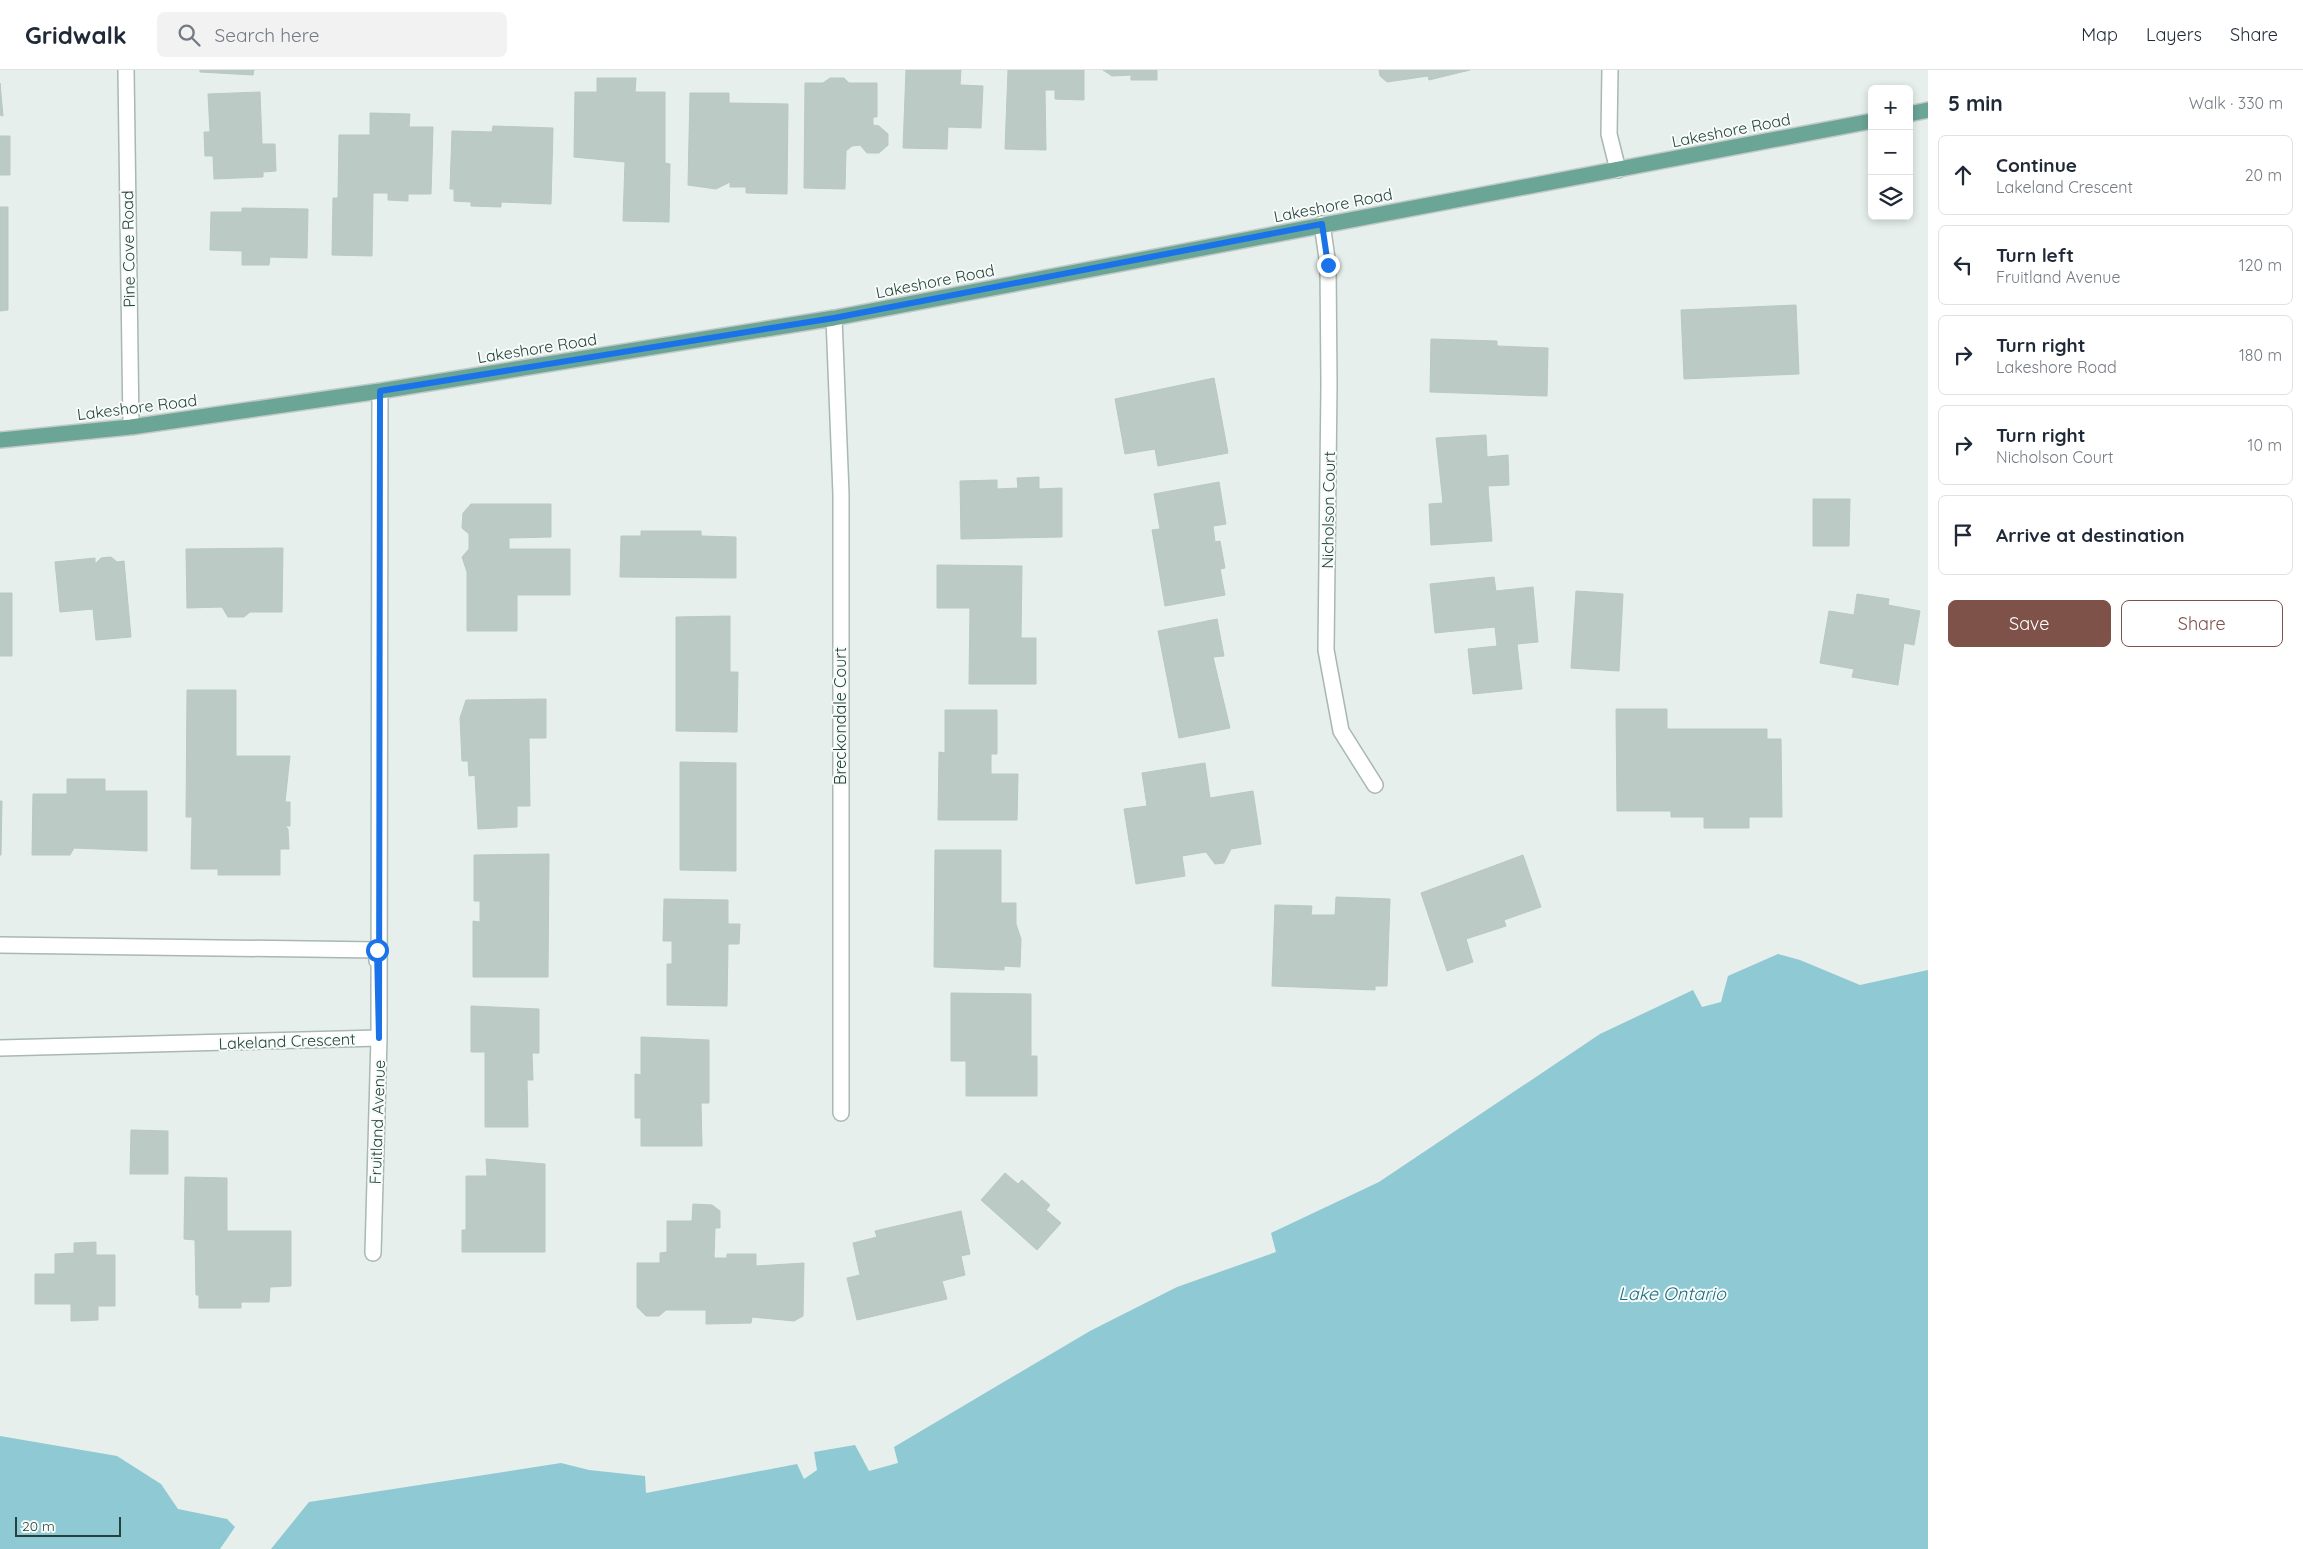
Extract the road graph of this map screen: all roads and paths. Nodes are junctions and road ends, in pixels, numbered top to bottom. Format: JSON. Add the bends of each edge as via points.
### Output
{"nodes":[{"id":1,"x":126,"y":70,"type":"edge"},
{"id":2,"x":1610,"y":70,"type":"edge"},
{"id":3,"x":1928,"y":110,"type":"edge"},
{"id":4,"x":1913,"y":113,"type":"edge"},
{"id":5,"x":1868,"y":122,"type":"edge"},
{"id":6,"x":1618,"y":170,"type":"junction"},
{"id":7,"x":1322,"y":224,"type":"junction"},
{"id":8,"x":834,"y":318,"type":"junction"},
{"id":9,"x":380,"y":391,"type":"junction"},
{"id":10,"x":130,"y":427,"type":"junction"},
{"id":11,"x":0,"y":440,"type":"edge"},
{"id":12,"x":1375,"y":785,"type":"dead end"},
{"id":13,"x":0,"y":945,"type":"edge"},
{"id":14,"x":379,"y":1038,"type":"junction"},
{"id":15,"x":0,"y":1048,"type":"edge"},
{"id":16,"x":841,"y":1113,"type":"dead end"},
{"id":17,"x":373,"y":1253,"type":"dead end"}],
"edges":[{"from":1,"to":10,"type":"street","name":"Pine Cove Road"},
{"from":2,"to":6,"type":"street","via":[[1609,134]]},
{"from":3,"to":4,"type":"main road"},
{"from":5,"to":6,"type":"main road","name":"Lakeshore Road"},
{"from":6,"to":7,"type":"main road","name":"Lakeshore Road"},
{"from":7,"to":8,"type":"main road","name":"Lakeshore Road"},
{"from":7,"to":12,"type":"street","name":"Nicholson Court","via":[[1328,265],[1329,345],[1326,650],[1341,731]]},
{"from":8,"to":9,"type":"main road","name":"Lakeshore Road"},
{"from":8,"to":16,"type":"street","name":"Breckondale Court","via":[[840,494]]},
{"from":9,"to":10,"type":"main road","name":"Lakeshore Road"},
{"from":9,"to":14,"type":"street","name":"Fruitland Avenue"},
{"from":10,"to":11,"type":"main road","name":"Lakeshore Road"},
{"from":13,"to":14,"type":"street","name":"Lakeland Crescent","via":[[377,950]]},
{"from":14,"to":15,"type":"street","name":"Lakeland Crescent"},
{"from":14,"to":17,"type":"street","name":"Fruitland Avenue"}]}
